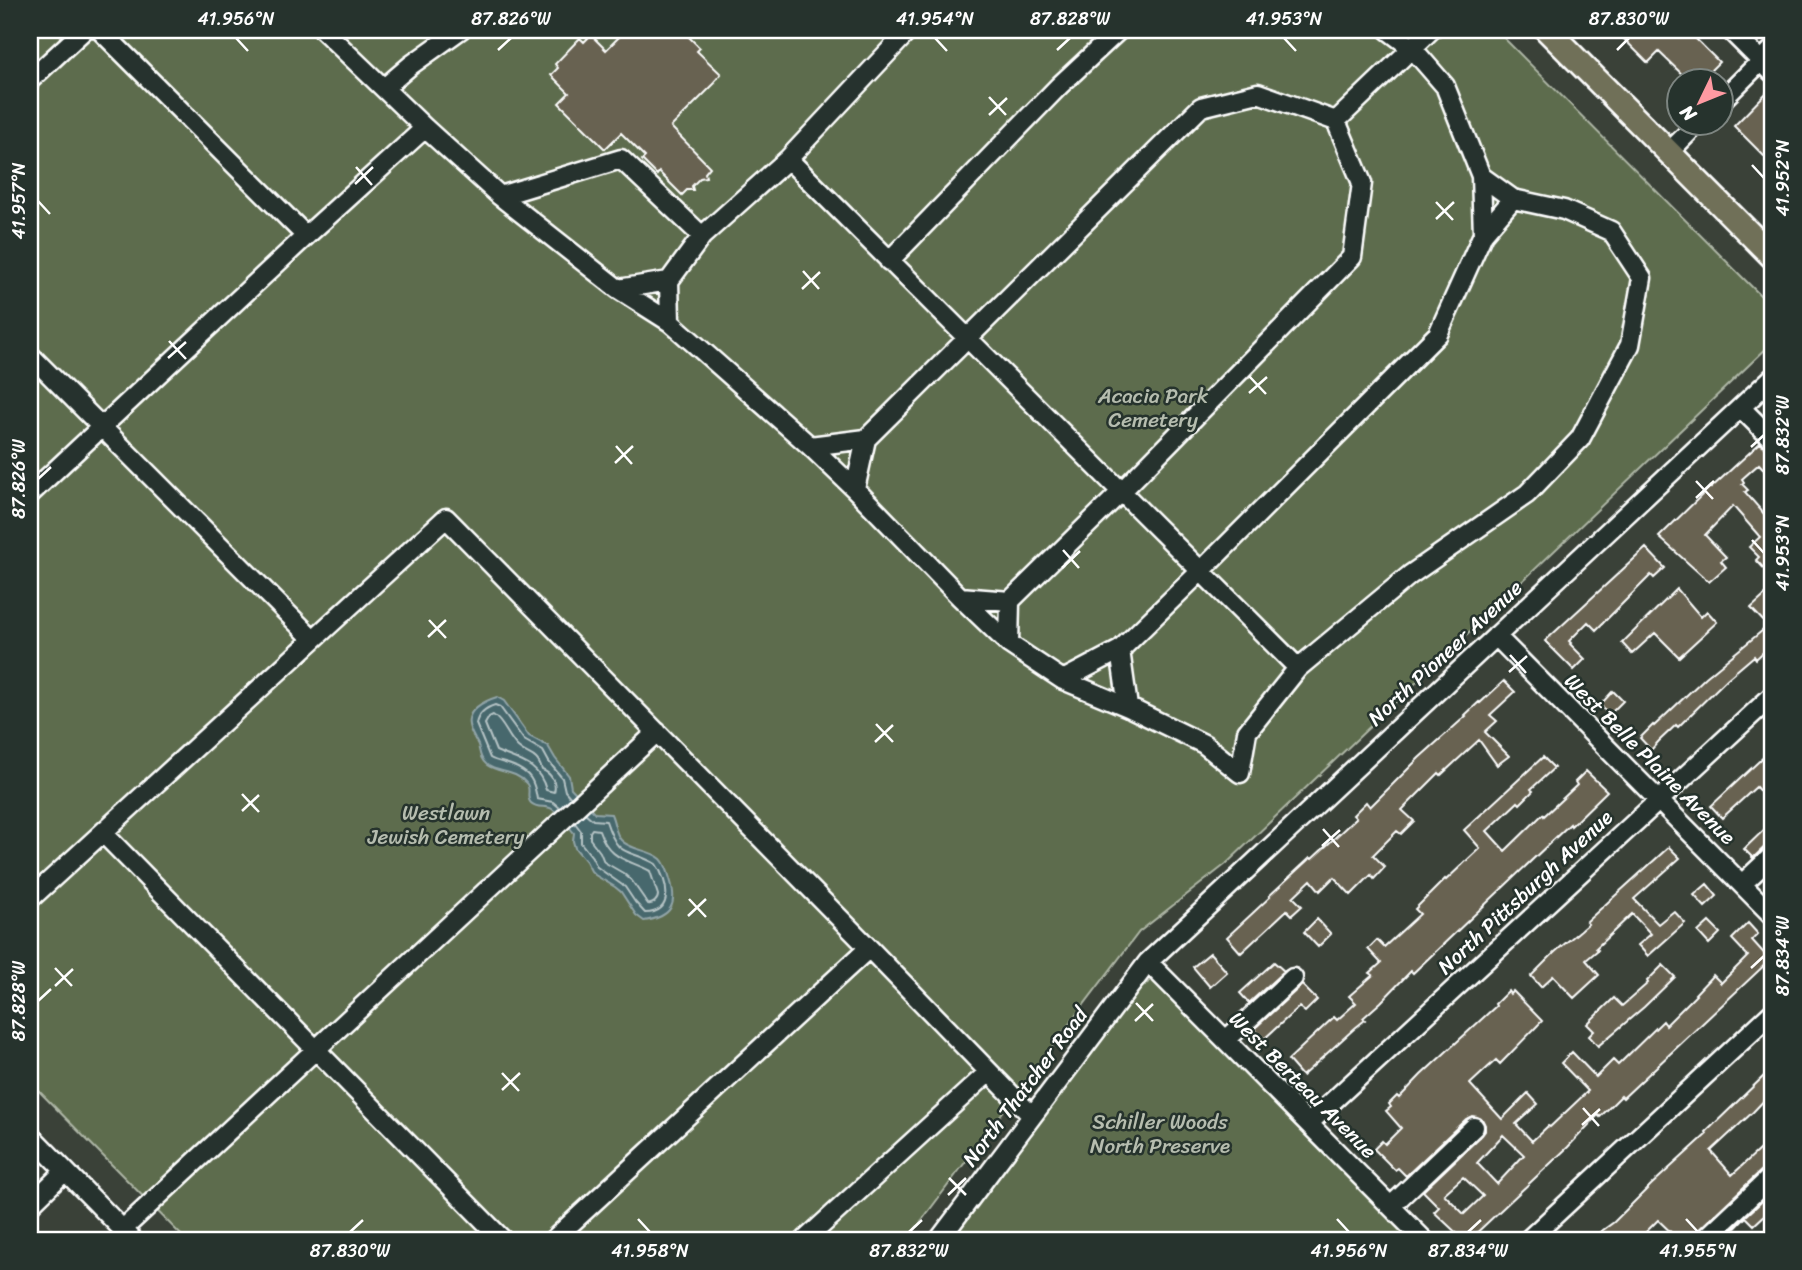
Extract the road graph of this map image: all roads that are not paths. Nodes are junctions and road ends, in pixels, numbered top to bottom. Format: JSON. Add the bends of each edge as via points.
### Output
{"nodes":[{"id":1,"x":84,"y":30,"type":"edge"},
{"id":2,"x":100,"y":30,"type":"edge"},
{"id":3,"x":323,"y":30,"type":"edge"},
{"id":4,"x":460,"y":30,"type":"edge"},
{"id":5,"x":909,"y":30,"type":"edge"},
{"id":6,"x":1119,"y":30,"type":"edge"},
{"id":7,"x":1388,"y":30,"type":"edge"},
{"id":8,"x":1431,"y":30,"type":"edge"},
{"id":9,"x":1547,"y":30,"type":"edge"},
{"id":10,"x":1730,"y":30,"type":"edge"},
{"id":11,"x":1412,"y":48,"type":"junction"},
{"id":12,"x":1769,"y":61,"type":"edge"},
{"id":13,"x":30,"y":80,"type":"edge"},
{"id":14,"x":384,"y":88,"type":"junction"},
{"id":15,"x":1736,"y":88,"type":"edge"},
{"id":16,"x":1336,"y":121,"type":"junction"},
{"id":17,"x":425,"y":128,"type":"junction"},
{"id":18,"x":1685,"y":136,"type":"edge"},
{"id":19,"x":1669,"y":152,"type":"junction"},
{"id":20,"x":788,"y":159,"type":"junction"},
{"id":21,"x":1481,"y":176,"type":"junction"},
{"id":22,"x":500,"y":196,"type":"junction"},
{"id":23,"x":1513,"y":199,"type":"junction"},
{"id":24,"x":1483,"y":234,"type":"junction"},
{"id":25,"x":306,"y":236,"type":"junction"},
{"id":26,"x":702,"y":236,"type":"junction"},
{"id":27,"x":1772,"y":256,"type":"edge"},
{"id":28,"x":889,"y":261,"type":"junction"},
{"id":29,"x":669,"y":281,"type":"junction"},
{"id":30,"x":618,"y":289,"type":"junction"},
{"id":31,"x":670,"y":322,"type":"junction"},
{"id":32,"x":968,"y":339,"type":"junction"},
{"id":33,"x":30,"y":355,"type":"edge"},
{"id":34,"x":1772,"y":378,"type":"edge"},
{"id":35,"x":1741,"y":408,"type":"junction"},
{"id":36,"x":102,"y":427,"type":"junction"},
{"id":37,"x":866,"y":439,"type":"junction"},
{"id":38,"x":1772,"y":439,"type":"edge"},
{"id":39,"x":810,"y":446,"type":"junction"},
{"id":40,"x":855,"y":489,"type":"junction"},
{"id":41,"x":1121,"y":492,"type":"junction"},
{"id":42,"x":30,"y":494,"type":"edge"},
{"id":43,"x":1201,"y":571,"type":"junction"},
{"id":44,"x":960,"y":597,"type":"junction"},
{"id":45,"x":1010,"y":601,"type":"junction"},
{"id":46,"x":1496,"y":636,"type":"junction"},
{"id":47,"x":313,"y":639,"type":"junction"},
{"id":48,"x":1009,"y":644,"type":"junction"},
{"id":49,"x":1120,"y":650,"type":"junction"},
{"id":50,"x":1298,"y":668,"type":"junction"},
{"id":51,"x":1063,"y":680,"type":"junction"},
{"id":52,"x":1772,"y":696,"type":"edge"},
{"id":53,"x":1128,"y":707,"type":"junction"},
{"id":54,"x":657,"y":732,"type":"junction"},
{"id":55,"x":1659,"y":800,"type":"junction"},
{"id":56,"x":103,"y":833,"type":"junction"},
{"id":57,"x":1772,"y":856,"type":"edge"},
{"id":58,"x":1742,"y":884,"type":"junction"},
{"id":59,"x":30,"y":899,"type":"edge"},
{"id":60,"x":1772,"y":915,"type":"edge"},
{"id":61,"x":869,"y":948,"type":"junction"},
{"id":62,"x":1148,"y":962,"type":"junction"},
{"id":63,"x":1293,"y":978,"type":"dead end"},
{"id":64,"x":1772,"y":1013,"type":"edge"},
{"id":65,"x":1226,"y":1040,"type":"junction"},
{"id":66,"x":316,"y":1049,"type":"junction"},
{"id":67,"x":989,"y":1072,"type":"junction"},
{"id":68,"x":1032,"y":1116,"type":"junction"},
{"id":69,"x":1309,"y":1123,"type":"junction"},
{"id":70,"x":1474,"y":1127,"type":"dead end"},
{"id":71,"x":30,"y":1135,"type":"edge"},
{"id":72,"x":65,"y":1171,"type":"junction"},
{"id":73,"x":1772,"y":1176,"type":"edge"},
{"id":74,"x":30,"y":1205,"type":"edge"},
{"id":75,"x":1391,"y":1206,"type":"junction"},
{"id":76,"x":128,"y":1235,"type":"edge"},
{"id":77,"x":503,"y":1240,"type":"edge"},
{"id":78,"x":553,"y":1240,"type":"edge"},
{"id":79,"x":805,"y":1240,"type":"edge"},
{"id":80,"x":939,"y":1240,"type":"edge"},
{"id":81,"x":1424,"y":1240,"type":"edge"},
{"id":82,"x":1528,"y":1240,"type":"edge"},
{"id":83,"x":1704,"y":1240,"type":"edge"}],
"edges":[{"from":1,"to":13,"type":"street"},
{"from":2,"to":25,"type":"street"},
{"from":3,"to":14,"type":"street"},
{"from":4,"to":14,"type":"street"},
{"from":5,"to":20,"type":"street"},
{"from":6,"to":28,"type":"street"},
{"from":7,"to":11,"type":"street"},
{"from":8,"to":11,"type":"street"},
{"from":9,"to":19,"type":"main road"},
{"from":10,"to":12,"type":"street"},
{"from":11,"to":16,"type":"street"},
{"from":11,"to":21,"type":"street","via":[[1445,86]]},
{"from":12,"to":15,"type":"street"},
{"from":14,"to":17,"type":"street"},
{"from":16,"to":32,"type":"street","via":[[1258,93],[1201,107]]},
{"from":16,"to":41,"type":"street","via":[[1362,183],[1352,257]]},
{"from":17,"to":22,"type":"street"},
{"from":17,"to":25,"type":"street"},
{"from":18,"to":19,"type":"street"},
{"from":19,"to":27,"type":"main road"},
{"from":20,"to":26,"type":"street"},
{"from":20,"to":28,"type":"street"},
{"from":21,"to":23,"type":"street"},
{"from":21,"to":24,"type":"street"},
{"from":22,"to":26,"type":"street","via":[[621,159]]},
{"from":22,"to":30,"type":"street"},
{"from":23,"to":24,"type":"street"},
{"from":23,"to":50,"type":"street","via":[[1564,210],[1611,231],[1642,278],[1630,345],[1580,439],[1527,494],[1410,575]]},
{"from":24,"to":43,"type":"street","via":[[1438,334]]},
{"from":25,"to":36,"type":"street"},
{"from":26,"to":29,"type":"street"},
{"from":28,"to":32,"type":"street"},
{"from":29,"to":30,"type":"street"},
{"from":29,"to":31,"type":"street"},
{"from":30,"to":31,"type":"street"},
{"from":31,"to":39,"type":"street"},
{"from":32,"to":37,"type":"street"},
{"from":32,"to":41,"type":"street"},
{"from":33,"to":36,"type":"street"},
{"from":34,"to":35,"type":"street","name":"North Pioneer Avenue"},
{"from":35,"to":38,"type":"street"},
{"from":35,"to":46,"type":"street","name":"North Pioneer Avenue"},
{"from":36,"to":42,"type":"street"},
{"from":36,"to":47,"type":"street"},
{"from":37,"to":39,"type":"street"},
{"from":37,"to":40,"type":"street"},
{"from":39,"to":40,"type":"street"},
{"from":40,"to":44,"type":"street"},
{"from":41,"to":43,"type":"street"},
{"from":41,"to":45,"type":"street"},
{"from":43,"to":49,"type":"street"},
{"from":43,"to":50,"type":"street"},
{"from":44,"to":45,"type":"street"},
{"from":44,"to":48,"type":"street"},
{"from":45,"to":48,"type":"street"},
{"from":46,"to":55,"type":"street","name":"West Belle Plaine Avenue"},
{"from":46,"to":62,"type":"street","name":"North Pioneer Avenue"},
{"from":47,"to":54,"type":"street","via":[[446,518]]},
{"from":47,"to":56,"type":"street"},
{"from":48,"to":51,"type":"street"},
{"from":49,"to":51,"type":"street"},
{"from":49,"to":53,"type":"street"},
{"from":50,"to":53,"type":"street","via":[[1247,732],[1240,773],[1204,744]]},
{"from":51,"to":53,"type":"street"},
{"from":52,"to":55,"type":"street","name":"North Pittsburgh Avenue"},
{"from":54,"to":61,"type":"street"},
{"from":54,"to":66,"type":"street"},
{"from":55,"to":58,"type":"street","name":"West Belle Plaine Avenue"},
{"from":55,"to":69,"type":"street","name":"North Pittsburgh Avenue"},
{"from":56,"to":59,"type":"street"},
{"from":56,"to":66,"type":"street"},
{"from":57,"to":58,"type":"street"},
{"from":58,"to":60,"type":"street","name":"West Belle Plaine Avenue"},
{"from":61,"to":67,"type":"street"},
{"from":61,"to":78,"type":"street"},
{"from":62,"to":65,"type":"street","name":"West Berteau Avenue"},
{"from":62,"to":68,"type":"street","name":"North Thatcher Road"},
{"from":63,"to":65,"type":"street"},
{"from":64,"to":82,"type":"street"},
{"from":65,"to":69,"type":"street","name":"West Berteau Avenue"},
{"from":66,"to":76,"type":"street","via":[[156,1196]]},
{"from":66,"to":77,"type":"street"},
{"from":67,"to":68,"type":"street"},
{"from":67,"to":79,"type":"street"},
{"from":68,"to":80,"type":"street","name":"North Thatcher Road"},
{"from":69,"to":75,"type":"street","name":"West Berteau Avenue"},
{"from":70,"to":75,"type":"street"},
{"from":71,"to":72,"type":"street"},
{"from":72,"to":74,"type":"street"},
{"from":72,"to":76,"type":"street"},
{"from":73,"to":83,"type":"street"},
{"from":75,"to":81,"type":"street","name":"West Berteau Avenue"}]}
